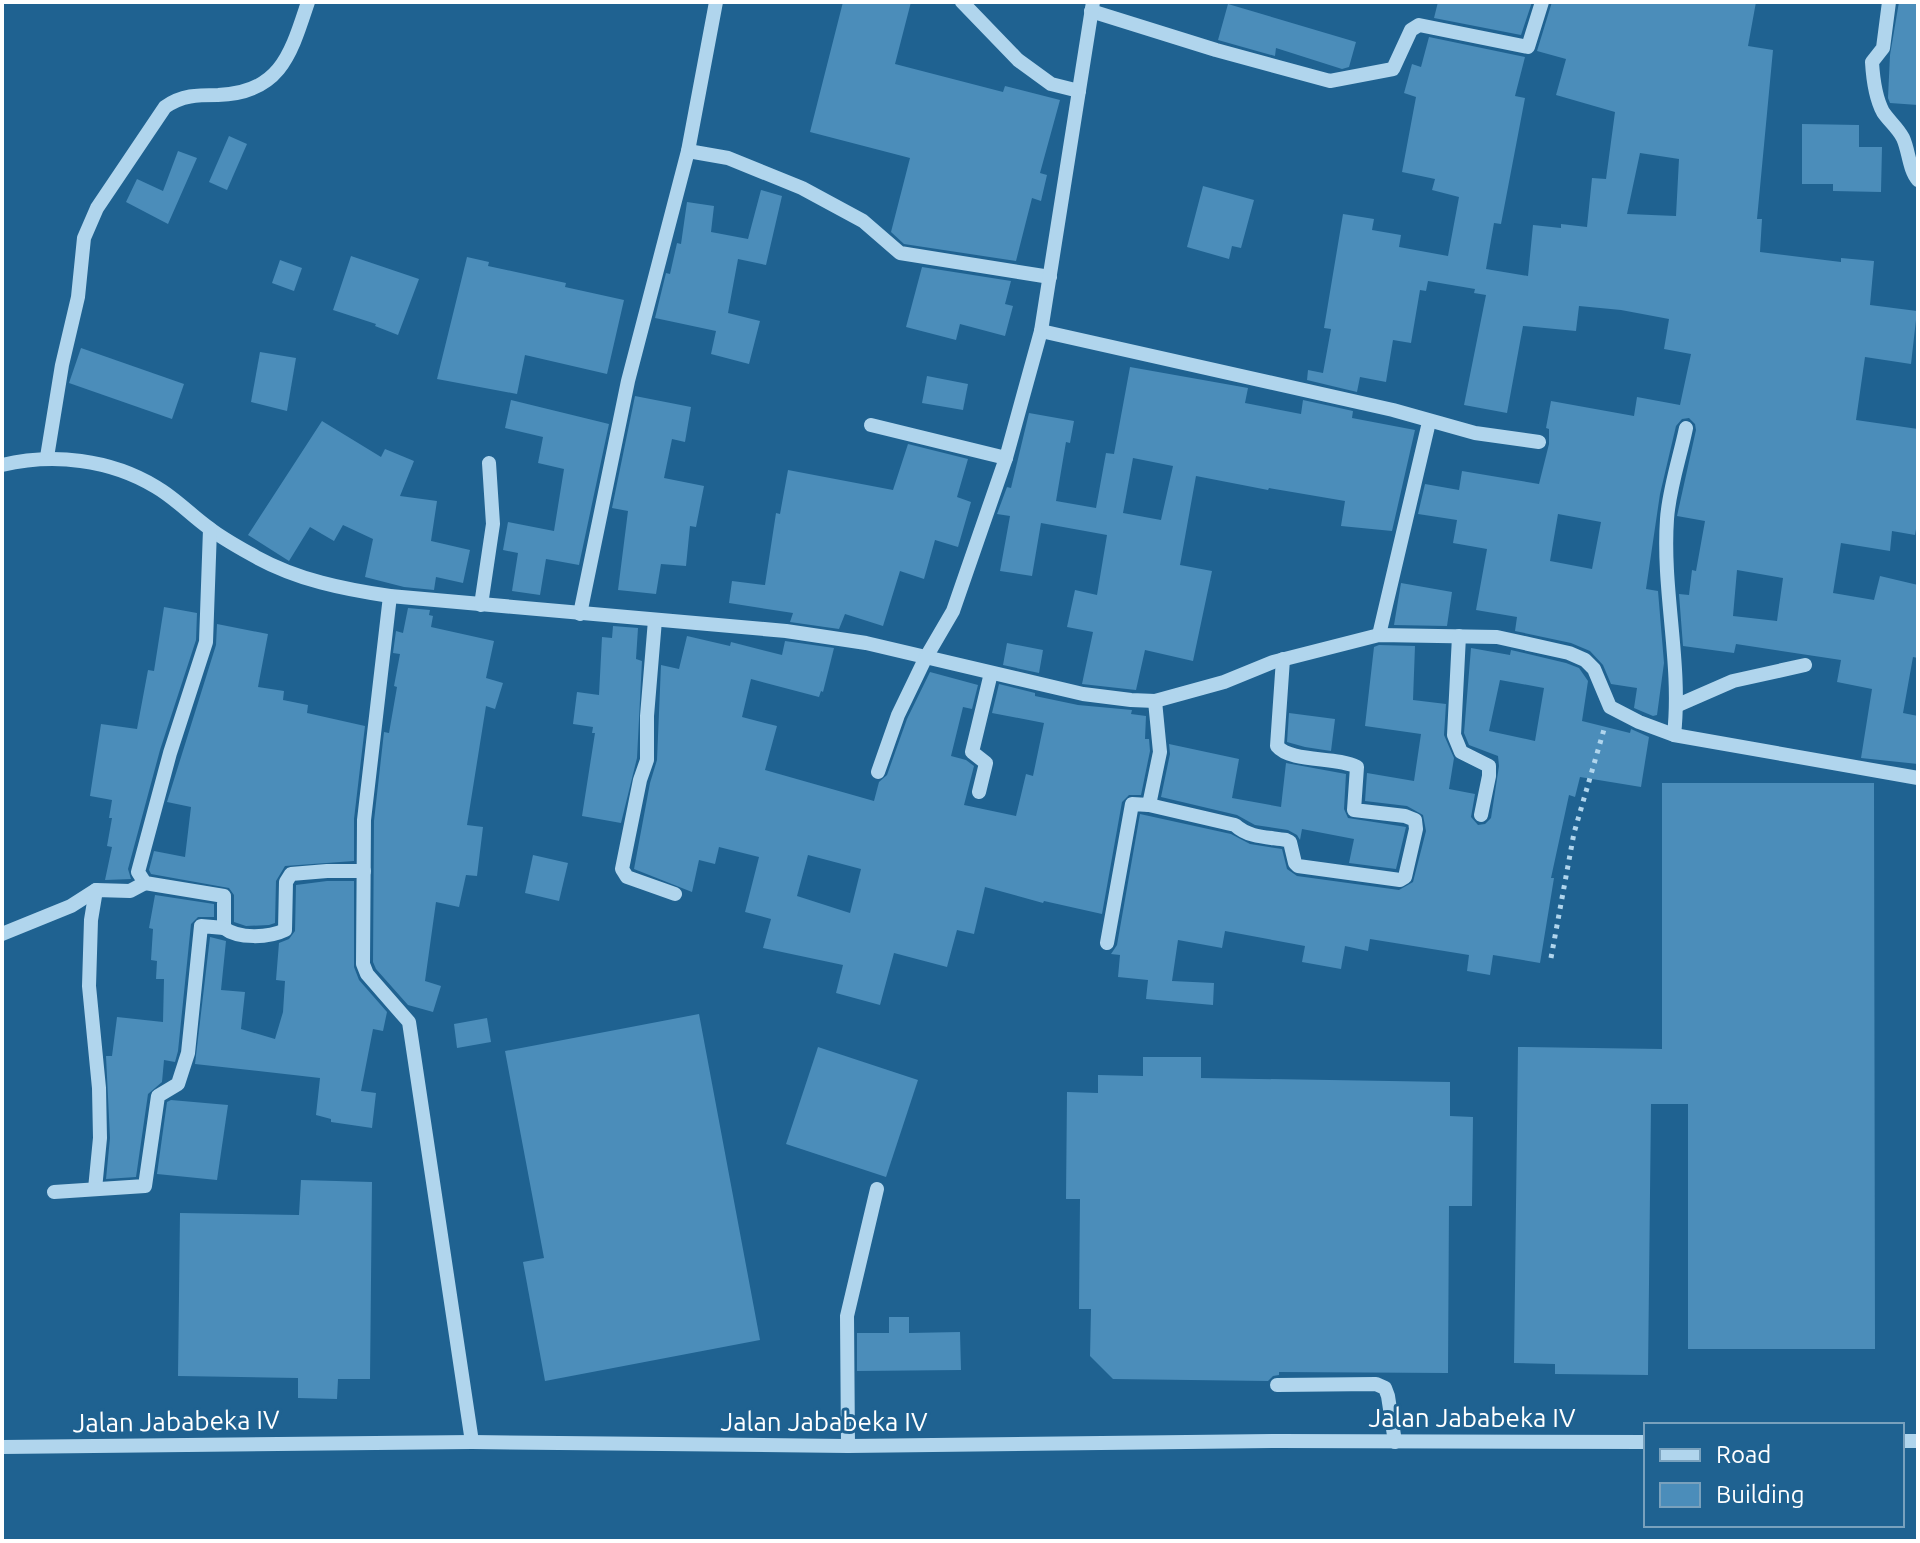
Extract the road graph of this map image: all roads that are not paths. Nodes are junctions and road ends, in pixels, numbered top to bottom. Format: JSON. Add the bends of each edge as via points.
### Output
{"nodes":[{"id":1,"x":308,"y":2,"type":"edge"},
{"id":2,"x":716,"y":2,"type":"edge"},
{"id":3,"x":962,"y":2,"type":"edge"},
{"id":4,"x":1542,"y":2,"type":"edge"},
{"id":5,"x":1889,"y":2,"type":"edge"},
{"id":6,"x":1092,"y":7,"type":"edge"},
{"id":7,"x":1079,"y":91,"type":"junction"},
{"id":8,"x":688,"y":151,"type":"junction"},
{"id":9,"x":1918,"y":180,"type":"edge"},
{"id":10,"x":1050,"y":277,"type":"junction"},
{"id":11,"x":1041,"y":331,"type":"junction"},
{"id":12,"x":1429,"y":422,"type":"junction"},
{"id":13,"x":871,"y":425,"type":"dead end"},
{"id":14,"x":1686,"y":428,"type":"dead end"},
{"id":15,"x":1539,"y":442,"type":"dead end"},
{"id":16,"x":47,"y":457,"type":"junction"},
{"id":17,"x":1006,"y":458,"type":"junction"},
{"id":18,"x":489,"y":463,"type":"dead end"},
{"id":19,"x":2,"y":465,"type":"edge"},
{"id":20,"x":210,"y":529,"type":"junction"},
{"id":21,"x":390,"y":596,"type":"junction"},
{"id":22,"x":481,"y":605,"type":"junction"},
{"id":23,"x":580,"y":614,"type":"junction"},
{"id":24,"x":655,"y":620,"type":"junction"},
{"id":25,"x":1379,"y":635,"type":"junction"},
{"id":26,"x":1459,"y":636,"type":"junction"},
{"id":27,"x":925,"y":659,"type":"junction"},
{"id":28,"x":1283,"y":659,"type":"junction"},
{"id":29,"x":1805,"y":665,"type":"dead end"},
{"id":30,"x":991,"y":673,"type":"junction"},
{"id":31,"x":1155,"y":701,"type":"junction"},
{"id":32,"x":1678,"y":705,"type":"junction"},
{"id":33,"x":1674,"y":735,"type":"junction"},
{"id":34,"x":878,"y":772,"type":"dead end"},
{"id":35,"x":1918,"y":778,"type":"edge"},
{"id":36,"x":979,"y":792,"type":"dead end"},
{"id":37,"x":1149,"y":805,"type":"junction"},
{"id":38,"x":1481,"y":815,"type":"dead end"},
{"id":39,"x":364,"y":871,"type":"junction"},
{"id":40,"x":145,"y":883,"type":"junction"},
{"id":41,"x":96,"y":890,"type":"junction"},
{"id":42,"x":675,"y":894,"type":"dead end"},
{"id":43,"x":224,"y":928,"type":"junction"},
{"id":44,"x":5,"y":934,"type":"edge"},
{"id":45,"x":1107,"y":943,"type":"dead end"},
{"id":46,"x":95,"y":1189,"type":"junction"},
{"id":47,"x":877,"y":1189,"type":"dead end"},
{"id":48,"x":54,"y":1192,"type":"dead end"},
{"id":49,"x":1277,"y":1385,"type":"dead end"},
{"id":50,"x":472,"y":1442,"type":"junction"},
{"id":51,"x":1395,"y":1442,"type":"junction"},
{"id":52,"x":1644,"y":1442,"type":"edge"},
{"id":53,"x":848,"y":1446,"type":"junction"},
{"id":54,"x":2,"y":1447,"type":"edge"}],
"edges":[{"from":1,"to":16,"type":"street","via":[[294,46],[278,73],[254,88],[177,98],[165,107],[97,208],[84,238]]},
{"from":2,"to":8,"type":"street"},
{"from":3,"to":7,"type":"street","via":[[1018,60],[1051,84]]},
{"from":4,"to":6,"type":"street","via":[[1528,47],[1419,25],[1411,30],[1393,69],[1330,81],[1227,54]]},
{"from":5,"to":9,"type":"street","via":[[1883,48],[1872,62],[1873,79],[1884,114],[1902,135]]},
{"from":6,"to":7,"type":"street"},
{"from":7,"to":10,"type":"street"},
{"from":8,"to":10,"type":"street","via":[[728,158],[802,188],[863,221],[900,253]]},
{"from":8,"to":23,"type":"street","via":[[628,381]]},
{"from":10,"to":11,"type":"street"},
{"from":11,"to":12,"type":"street"},
{"from":11,"to":17,"type":"street"},
{"from":12,"to":15,"type":"street"},
{"from":12,"to":25,"type":"street"},
{"from":13,"to":17,"type":"street"},
{"from":14,"to":32,"type":"street","via":[[1667,516]]},
{"from":16,"to":19,"type":"street"},
{"from":16,"to":20,"type":"street","via":[[129,474],[155,486]]},
{"from":17,"to":27,"type":"street","via":[[953,611]]},
{"from":18,"to":22,"type":"street","via":[[493,524]]},
{"from":20,"to":21,"type":"street","via":[[289,573]]},
{"from":20,"to":40,"type":"street","via":[[206,642],[138,872]]},
{"from":21,"to":22,"type":"street"},
{"from":21,"to":39,"type":"street","via":[[364,820]]},
{"from":22,"to":23,"type":"street"},
{"from":23,"to":24,"type":"street"},
{"from":24,"to":27,"type":"street","via":[[800,633]]},
{"from":24,"to":42,"type":"street","via":[[647,760],[622,869],[627,877]]},
{"from":25,"to":26,"type":"street"},
{"from":25,"to":28,"type":"street"},
{"from":26,"to":33,"type":"street","via":[[1497,637],[1577,656],[1594,669],[1610,707]]},
{"from":26,"to":38,"type":"street","via":[[1454,735],[1461,752],[1489,766]]},
{"from":27,"to":30,"type":"street"},
{"from":27,"to":34,"type":"street"},
{"from":28,"to":31,"type":"street"},
{"from":28,"to":37,"type":"street","via":[[1277,746],[1284,753],[1357,767],[1354,810],[1415,820],[1405,877],[1298,866],[1286,840],[1251,836],[1235,825]]},
{"from":29,"to":32,"type":"street","via":[[1733,681]]},
{"from":30,"to":31,"type":"street","via":[[1083,694]]},
{"from":30,"to":36,"type":"street","via":[[972,752],[986,763]]},
{"from":31,"to":37,"type":"street","via":[[1160,752]]},
{"from":32,"to":33,"type":"street"},
{"from":33,"to":35,"type":"street"},
{"from":37,"to":45,"type":"street","via":[[1132,804]]},
{"from":39,"to":43,"type":"street","via":[[291,874],[286,882],[285,930],[277,934],[235,935]]},
{"from":39,"to":50,"type":"street","via":[[364,970],[409,1022]]},
{"from":40,"to":41,"type":"street","via":[[130,891]]},
{"from":40,"to":43,"type":"street","via":[[224,896]]},
{"from":41,"to":44,"type":"street"},
{"from":41,"to":46,"type":"street","via":[[89,986],[99,1088]]},
{"from":43,"to":46,"type":"street","via":[[200,927],[188,1053],[178,1084],[158,1096],[147,1182],[142,1187]]},
{"from":46,"to":48,"type":"street"},
{"from":47,"to":53,"type":"street","via":[[847,1316]]},
{"from":49,"to":51,"type":"street","via":[[1385,1388]]},
{"from":50,"to":53,"type":"street","name":"Jalan Jababeka IV"},
{"from":50,"to":54,"type":"street","name":"Jalan Jababeka IV"},
{"from":51,"to":52,"type":"street","name":"Jalan Jababeka IV"},
{"from":51,"to":53,"type":"street","name":"Jalan Jababeka IV"}]}
